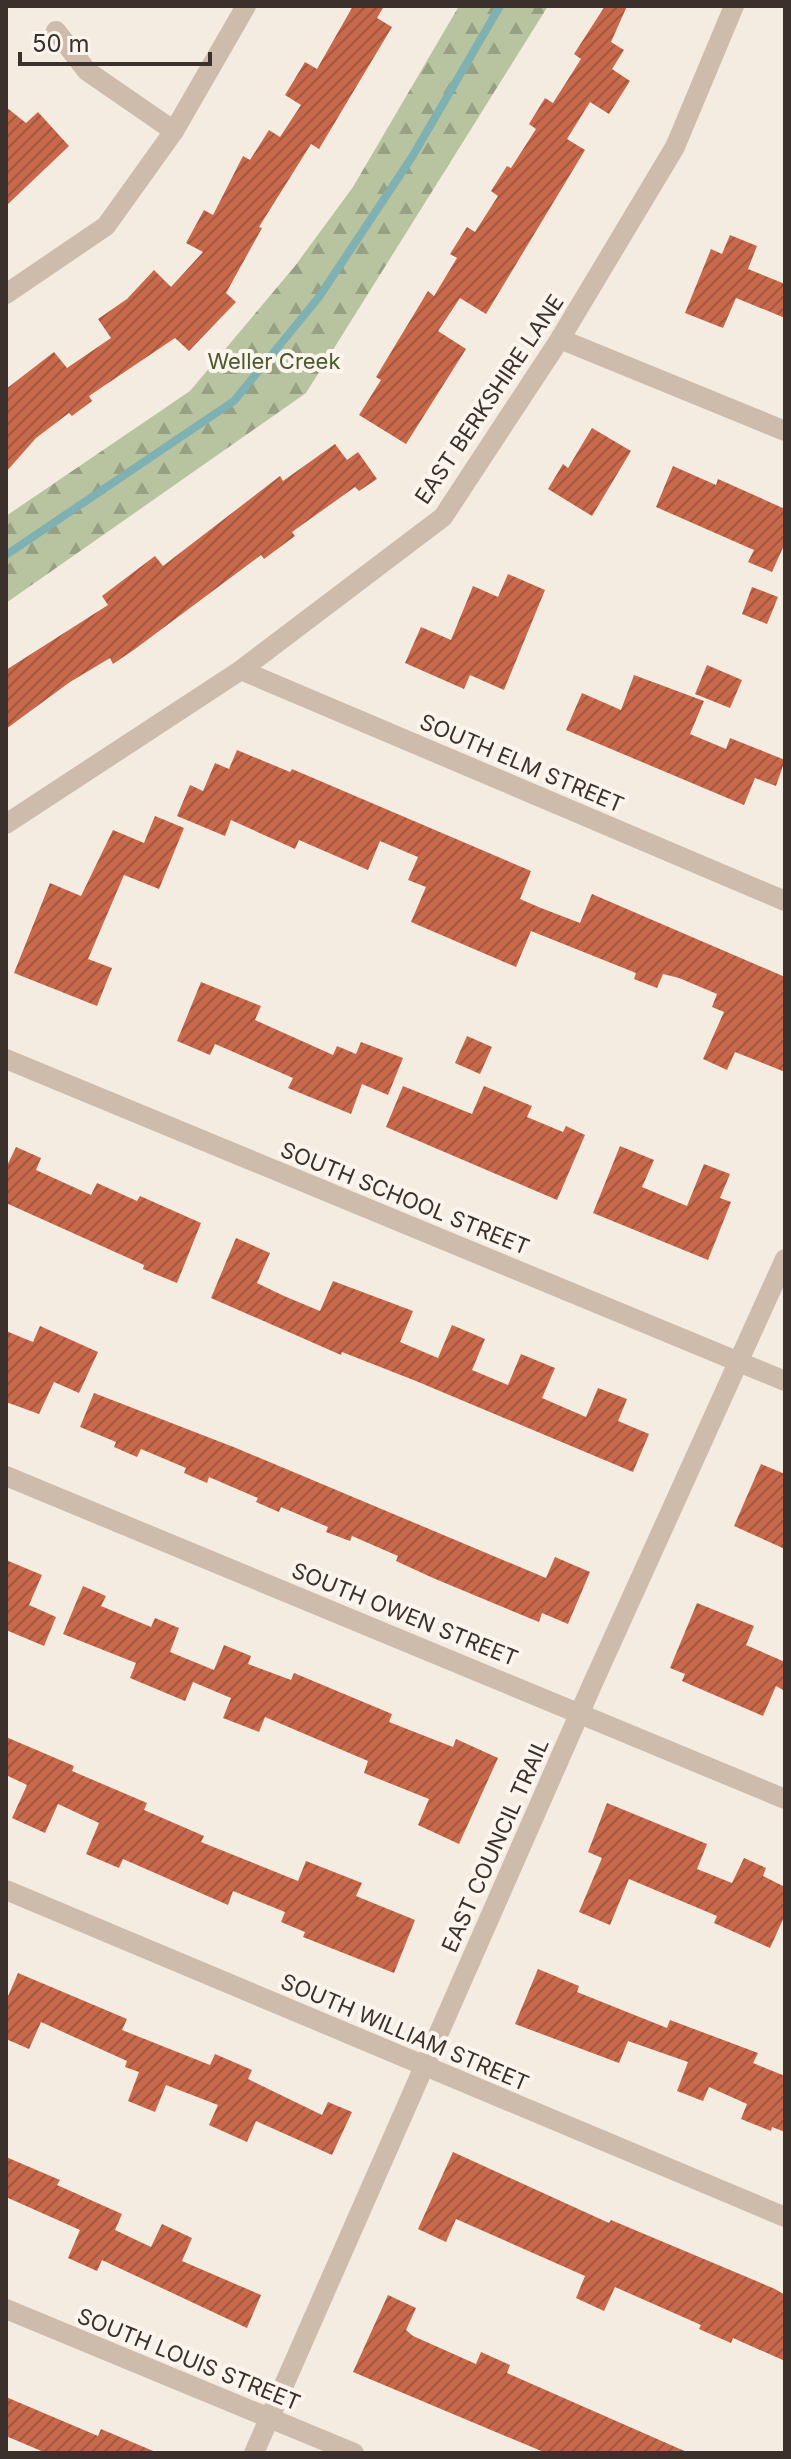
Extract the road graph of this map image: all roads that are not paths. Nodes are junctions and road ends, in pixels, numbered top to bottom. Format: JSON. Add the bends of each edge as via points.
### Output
{"nodes":[{"id":1,"x":246,"y":6,"type":"edge"},
{"id":2,"x":734,"y":6,"type":"edge"},
{"id":3,"x":56,"y":31,"type":"dead end"},
{"id":4,"x":174,"y":131,"type":"junction"},
{"id":5,"x":6,"y":294,"type":"edge"},
{"id":6,"x":560,"y":339,"type":"junction"},
{"id":7,"x":785,"y":431,"type":"edge"},
{"id":8,"x":241,"y":670,"type":"junction"},
{"id":9,"x":6,"y":824,"type":"edge"},
{"id":10,"x":785,"y":901,"type":"edge"},
{"id":11,"x":6,"y":1059,"type":"edge"},
{"id":12,"x":785,"y":1259,"type":"edge"},
{"id":13,"x":738,"y":1362,"type":"junction"},
{"id":14,"x":785,"y":1381,"type":"edge"},
{"id":15,"x":6,"y":1476,"type":"edge"},
{"id":16,"x":580,"y":1712,"type":"junction"},
{"id":17,"x":785,"y":1799,"type":"edge"},
{"id":18,"x":6,"y":1890,"type":"edge"},
{"id":19,"x":424,"y":2066,"type":"junction"},
{"id":20,"x":785,"y":2217,"type":"edge"},
{"id":21,"x":6,"y":2309,"type":"edge"},
{"id":22,"x":269,"y":2418,"type":"junction"},
{"id":23,"x":254,"y":2453,"type":"edge"},
{"id":24,"x":354,"y":2453,"type":"edge"}],
"edges":[{"from":1,"to":4,"type":"street"},
{"from":2,"to":6,"type":"street","name":"EAST BERKSHIRE LANE","via":[[675,147]]},
{"from":3,"to":4,"type":"street","via":[[87,71]]},
{"from":4,"to":5,"type":"street","via":[[106,226]]},
{"from":6,"to":7,"type":"street"},
{"from":6,"to":8,"type":"street","name":"EAST BERKSHIRE LANE","via":[[443,517]]},
{"from":8,"to":9,"type":"street","name":"EAST BERKSHIRE LANE"},
{"from":8,"to":10,"type":"street","name":"SOUTH ELM STREET"},
{"from":11,"to":13,"type":"street","name":"SOUTH SCHOOL STREET"},
{"from":12,"to":13,"type":"street","name":"EAST COUNCIL TRAIL"},
{"from":13,"to":14,"type":"street","name":"SOUTH SCHOOL STREET"},
{"from":13,"to":16,"type":"street","name":"EAST COUNCIL TRAIL"},
{"from":15,"to":16,"type":"street","name":"SOUTH OWEN STREET"},
{"from":16,"to":17,"type":"street","name":"SOUTH OWEN STREET"},
{"from":16,"to":19,"type":"street","name":"EAST COUNCIL TRAIL"},
{"from":18,"to":19,"type":"street","name":"SOUTH WILLIAM STREET"},
{"from":19,"to":20,"type":"street","name":"SOUTH WILLIAM STREET"},
{"from":19,"to":22,"type":"street","name":"EAST COUNCIL TRAIL"},
{"from":21,"to":22,"type":"street","name":"SOUTH LOUIS STREET"},
{"from":22,"to":23,"type":"street","name":"EAST COUNCIL TRAIL"},
{"from":22,"to":24,"type":"street","name":"SOUTH LOUIS STREET"}]}
